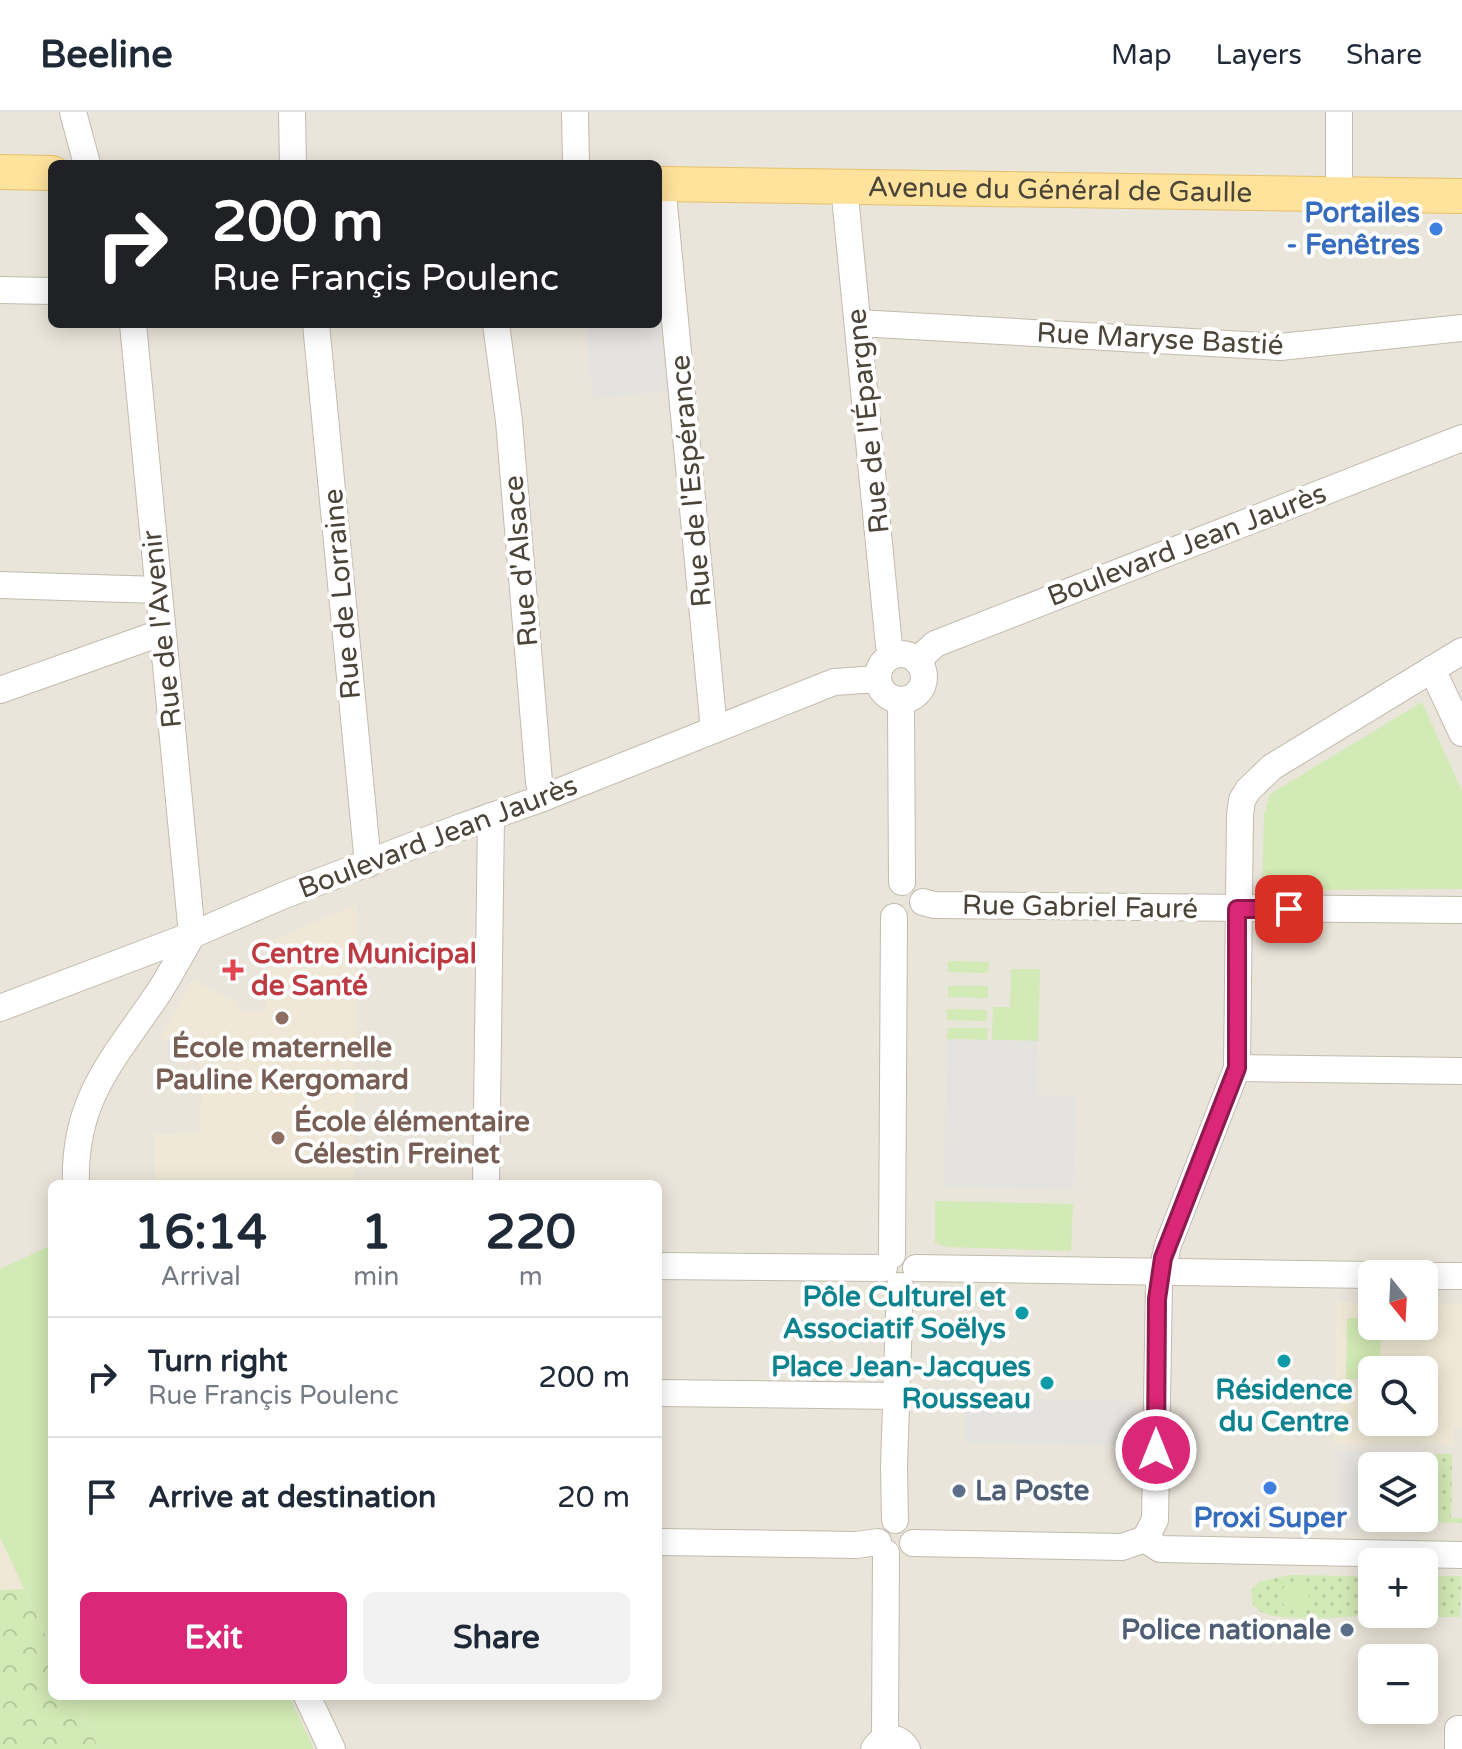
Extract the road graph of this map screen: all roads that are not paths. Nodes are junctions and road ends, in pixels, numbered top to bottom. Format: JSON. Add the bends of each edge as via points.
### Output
{"nodes":[{"id":1,"x":73,"y":112,"type":"edge"},
{"id":2,"x":292,"y":112,"type":"edge"},
{"id":3,"x":575,"y":112,"type":"edge"},
{"id":4,"x":1339,"y":112,"type":"edge"},
{"id":5,"x":86,"y":160,"type":"edge"},
{"id":6,"x":293,"y":160,"type":"edge"},
{"id":7,"x":576,"y":160,"type":"edge"},
{"id":8,"x":0,"y":172,"type":"edge"},
{"id":9,"x":48,"y":173,"type":"edge"},
{"id":10,"x":662,"y":184,"type":"edge"},
{"id":11,"x":844,"y":186,"type":"junction"},
{"id":12,"x":1339,"y":194,"type":"junction"},
{"id":13,"x":1462,"y":196,"type":"edge"},
{"id":14,"x":662,"y":204,"type":"edge"},
{"id":15,"x":0,"y":290,"type":"edge"},
{"id":16,"x":48,"y":291,"type":"edge"},
{"id":17,"x":858,"y":323,"type":"junction"},
{"id":18,"x":133,"y":328,"type":"edge"},
{"id":19,"x":316,"y":328,"type":"edge"},
{"id":20,"x":497,"y":328,"type":"edge"},
{"id":21,"x":1462,"y":328,"type":"edge"},
{"id":22,"x":1462,"y":438,"type":"edge"},
{"id":23,"x":0,"y":585,"type":"edge"},
{"id":24,"x":158,"y":590,"type":"junction"},
{"id":25,"x":162,"y":635,"type":"junction"},
{"id":26,"x":1462,"y":651,"type":"edge"},
{"id":27,"x":905,"y":658,"type":"junction"},
{"id":28,"x":1432,"y":669,"type":"junction"},
{"id":29,"x":878,"y":679,"type":"junction"},
{"id":30,"x":0,"y":690,"type":"edge"},
{"id":31,"x":901,"y":700,"type":"junction"},
{"id":32,"x":714,"y":730,"type":"junction"},
{"id":33,"x":1462,"y":733,"type":"edge"},
{"id":34,"x":543,"y":798,"type":"junction"},
{"id":35,"x":491,"y":816,"type":"junction"},
{"id":36,"x":368,"y":864,"type":"junction"},
{"id":37,"x":1237,"y":909,"type":"junction"},
{"id":38,"x":1462,"y":910,"type":"edge"},
{"id":39,"x":909,"y":913,"type":"junction"},
{"id":40,"x":192,"y":935,"type":"junction"},
{"id":41,"x":0,"y":1008,"type":"edge"},
{"id":42,"x":1237,"y":1068,"type":"junction"},
{"id":43,"x":1462,"y":1071,"type":"edge"},
{"id":44,"x":76,"y":1180,"type":"edge"},
{"id":45,"x":486,"y":1180,"type":"edge"},
{"id":46,"x":662,"y":1266,"type":"edge"},
{"id":47,"x":900,"y":1266,"type":"junction"},
{"id":48,"x":1161,"y":1271,"type":"junction"},
{"id":49,"x":1358,"y":1275,"type":"edge"},
{"id":50,"x":1438,"y":1276,"type":"edge"},
{"id":51,"x":1462,"y":1276,"type":"edge"},
{"id":52,"x":662,"y":1393,"type":"edge"},
{"id":53,"x":896,"y":1396,"type":"junction"},
{"id":54,"x":1145,"y":1539,"type":"junction"},
{"id":55,"x":662,"y":1542,"type":"edge"},
{"id":56,"x":894,"y":1548,"type":"junction"},
{"id":57,"x":1462,"y":1555,"type":"edge"},
{"id":58,"x":309,"y":1700,"type":"edge"},
{"id":59,"x":1462,"y":1729,"type":"edge"},
{"id":60,"x":891,"y":1744,"type":"edge"},
{"id":61,"x":332,"y":1749,"type":"edge"},
{"id":62,"x":1458,"y":1749,"type":"edge"}],
"edges":[{"from":1,"to":5,"type":"street"},
{"from":2,"to":6,"type":"street"},
{"from":3,"to":7,"type":"street"},
{"from":4,"to":12,"type":"street"},
{"from":8,"to":9,"type":"main road"},
{"from":10,"to":11,"type":"main road","name":"Avenue du Général de Gaulle"},
{"from":11,"to":12,"type":"main road","name":"Avenue du Général de Gaulle"},
{"from":11,"to":17,"type":"street","name":"Rue de l'Épargne"},
{"from":12,"to":13,"type":"main road","name":"Avenue du Général de Gaulle"},
{"from":14,"to":32,"type":"street","name":"Rue de l'Espérance"},
{"from":15,"to":16,"type":"street"},
{"from":17,"to":21,"type":"street","name":"Rue Maryse Bastié","via":[[1280,347]]},
{"from":17,"to":27,"type":"street","name":"Rue de l'Épargne","via":[[889,646]]},
{"from":18,"to":24,"type":"street","name":"Rue de l'Avenir"},
{"from":19,"to":36,"type":"street","name":"Rue de Lorraine"},
{"from":20,"to":34,"type":"street","name":"Rue d'Alsace"},
{"from":22,"to":27,"type":"street","name":"Boulevard Jean Jaurès"},
{"from":23,"to":24,"type":"street"},
{"from":24,"to":25,"type":"street","name":"Rue de l'Avenir"},
{"from":25,"to":30,"type":"street"},
{"from":25,"to":40,"type":"street","name":"Rue de l'Avenir"},
{"from":26,"to":28,"type":"street"},
{"from":27,"to":29,"type":"street","via":[[882,664]]},
{"from":27,"to":31,"type":"street","via":[[924,675],[915,695]]},
{"from":28,"to":33,"type":"street"},
{"from":28,"to":37,"type":"street","via":[[1272,767],[1248,790],[1240,815]]},
{"from":29,"to":31,"type":"street","via":[[883,691]]},
{"from":29,"to":32,"type":"street","name":"Boulevard Jean Jaurès","via":[[834,682]]},
{"from":31,"to":39,"type":"street","via":[[902,882],[917,888]]},
{"from":32,"to":34,"type":"street","name":"Boulevard Jean Jaurès"},
{"from":34,"to":35,"type":"street","name":"Boulevard Jean Jaurès"},
{"from":35,"to":36,"type":"street","name":"Boulevard Jean Jaurès"},
{"from":35,"to":45,"type":"street"},
{"from":36,"to":40,"type":"street","name":"Boulevard Jean Jaurès"},
{"from":37,"to":38,"type":"street","name":"Rue Gabriel Fauré"},
{"from":37,"to":39,"type":"street","name":"Rue Gabriel Fauré","via":[[934,905]]},
{"from":37,"to":42,"type":"street"},
{"from":39,"to":47,"type":"street"},
{"from":40,"to":41,"type":"street","name":"Boulevard Jean Jaurès"},
{"from":40,"to":44,"type":"street","via":[[96,1083],[80,1125]]},
{"from":42,"to":43,"type":"street"},
{"from":42,"to":48,"type":"street"},
{"from":46,"to":47,"type":"street"},
{"from":47,"to":48,"type":"street"},
{"from":47,"to":53,"type":"street"},
{"from":48,"to":49,"type":"street"},
{"from":48,"to":54,"type":"street","via":[[1155,1520]]},
{"from":50,"to":51,"type":"street"},
{"from":52,"to":53,"type":"street"},
{"from":53,"to":56,"type":"street","via":[[895,1520],[880,1530]]},
{"from":54,"to":56,"type":"street","via":[[1122,1547]]},
{"from":54,"to":57,"type":"street","via":[[1160,1549]]},
{"from":55,"to":56,"type":"street"},
{"from":56,"to":60,"type":"street"},
{"from":58,"to":61,"type":"street"},
{"from":59,"to":62,"type":"street"}]}
